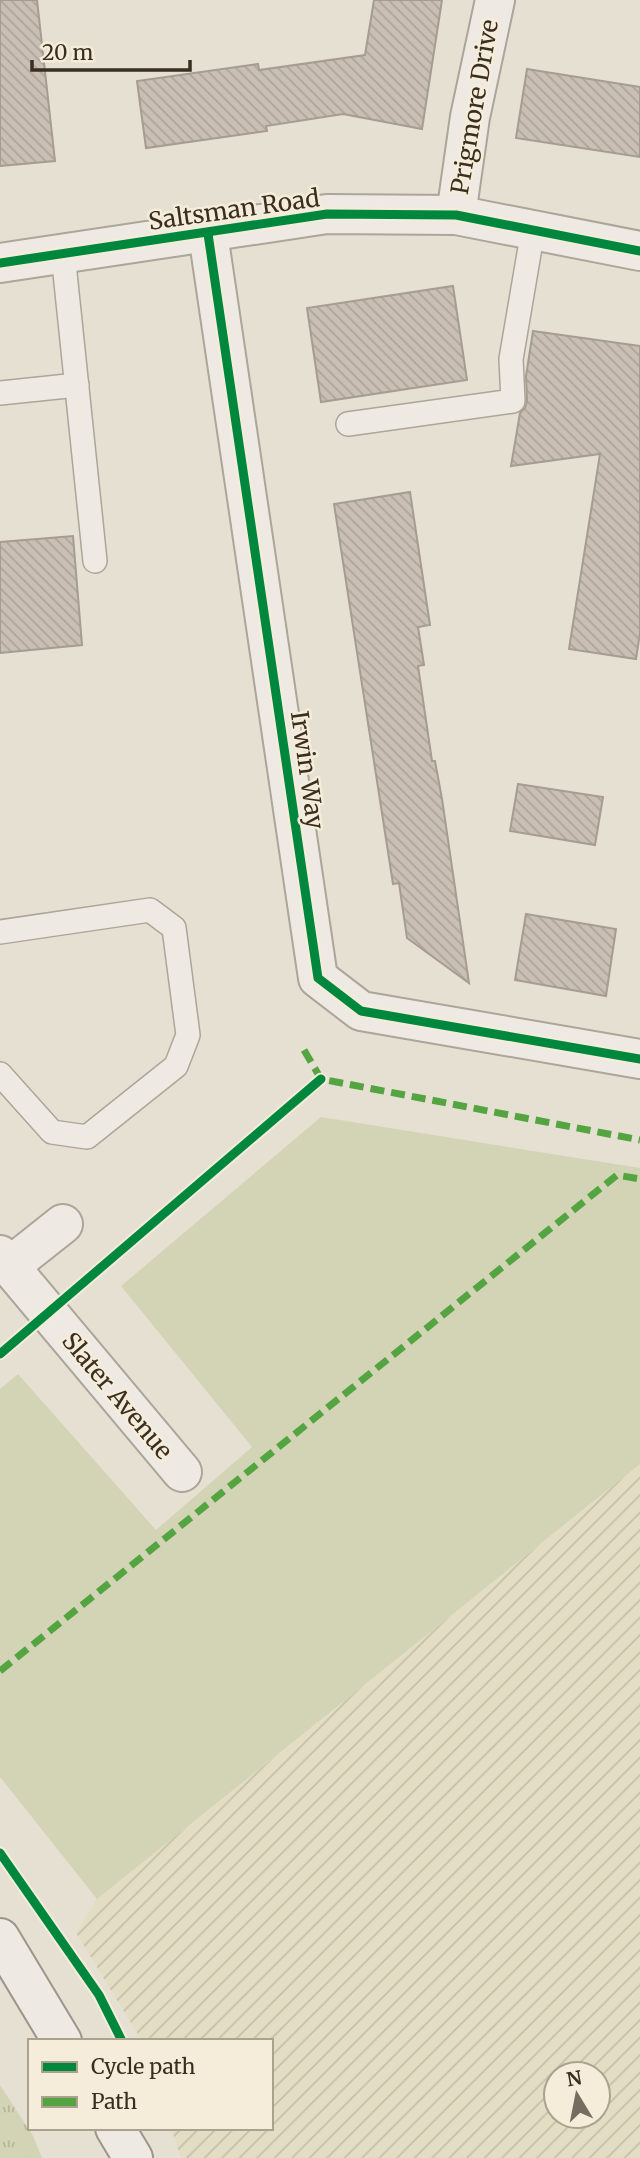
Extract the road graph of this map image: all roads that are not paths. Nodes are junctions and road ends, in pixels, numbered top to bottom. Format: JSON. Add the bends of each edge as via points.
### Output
{"nodes":[{"id":1,"x":495,"y":0,"type":"edge"},
{"id":2,"x":456,"y":215,"type":"junction"},
{"id":3,"x":533,"y":230,"type":"junction"},
{"id":4,"x":208,"y":234,"type":"junction"},
{"id":5,"x":640,"y":251,"type":"edge"},
{"id":6,"x":63,"y":254,"type":"junction"},
{"id":7,"x":0,"y":263,"type":"edge"},
{"id":8,"x":77,"y":385,"type":"junction"},
{"id":9,"x":0,"y":393,"type":"edge"},
{"id":10,"x":348,"y":424,"type":"dead end"},
{"id":11,"x":95,"y":561,"type":"dead end"},
{"id":12,"x":0,"y":932,"type":"edge"},
{"id":13,"x":640,"y":1059,"type":"edge"},
{"id":14,"x":0,"y":1074,"type":"edge"},
{"id":15,"x":63,"y":1224,"type":"dead end"},
{"id":16,"x":5,"y":1260,"type":"edge"},
{"id":17,"x":182,"y":1472,"type":"dead end"},
{"id":18,"x":0,"y":1938,"type":"edge"},
{"id":19,"x":61,"y":2039,"type":"edge"},
{"id":20,"x":117,"y":2130,"type":"edge"},
{"id":21,"x":134,"y":2158,"type":"edge"}],
"edges":[{"from":1,"to":2,"type":"street","name":"Prigmore Drive","via":[[470,117]]},
{"from":2,"to":3,"type":"street","name":"Saltsman Road"},
{"from":2,"to":4,"type":"street","name":"Saltsman Road","via":[[327,215]]},
{"from":3,"to":5,"type":"street","name":"Saltsman Road"},
{"from":3,"to":10,"type":"lane","via":[[511,359],[513,401]]},
{"from":4,"to":6,"type":"street","name":"Saltsman Road"},
{"from":4,"to":13,"type":"street","name":"Irwin Way","via":[[318,978],[361,1011]]},
{"from":6,"to":7,"type":"street","name":"Saltsman Road"},
{"from":6,"to":8,"type":"lane"},
{"from":8,"to":9,"type":"lane"},
{"from":8,"to":11,"type":"lane"},
{"from":12,"to":14,"type":"lane","via":[[150,910],[174,928],[188,1035],[176,1066],[87,1137],[52,1132]]},
{"from":15,"to":16,"type":"street"},
{"from":16,"to":17,"type":"street","name":"Slater Avenue"},
{"from":18,"to":19,"type":"street"},
{"from":20,"to":21,"type":"street"}]}
